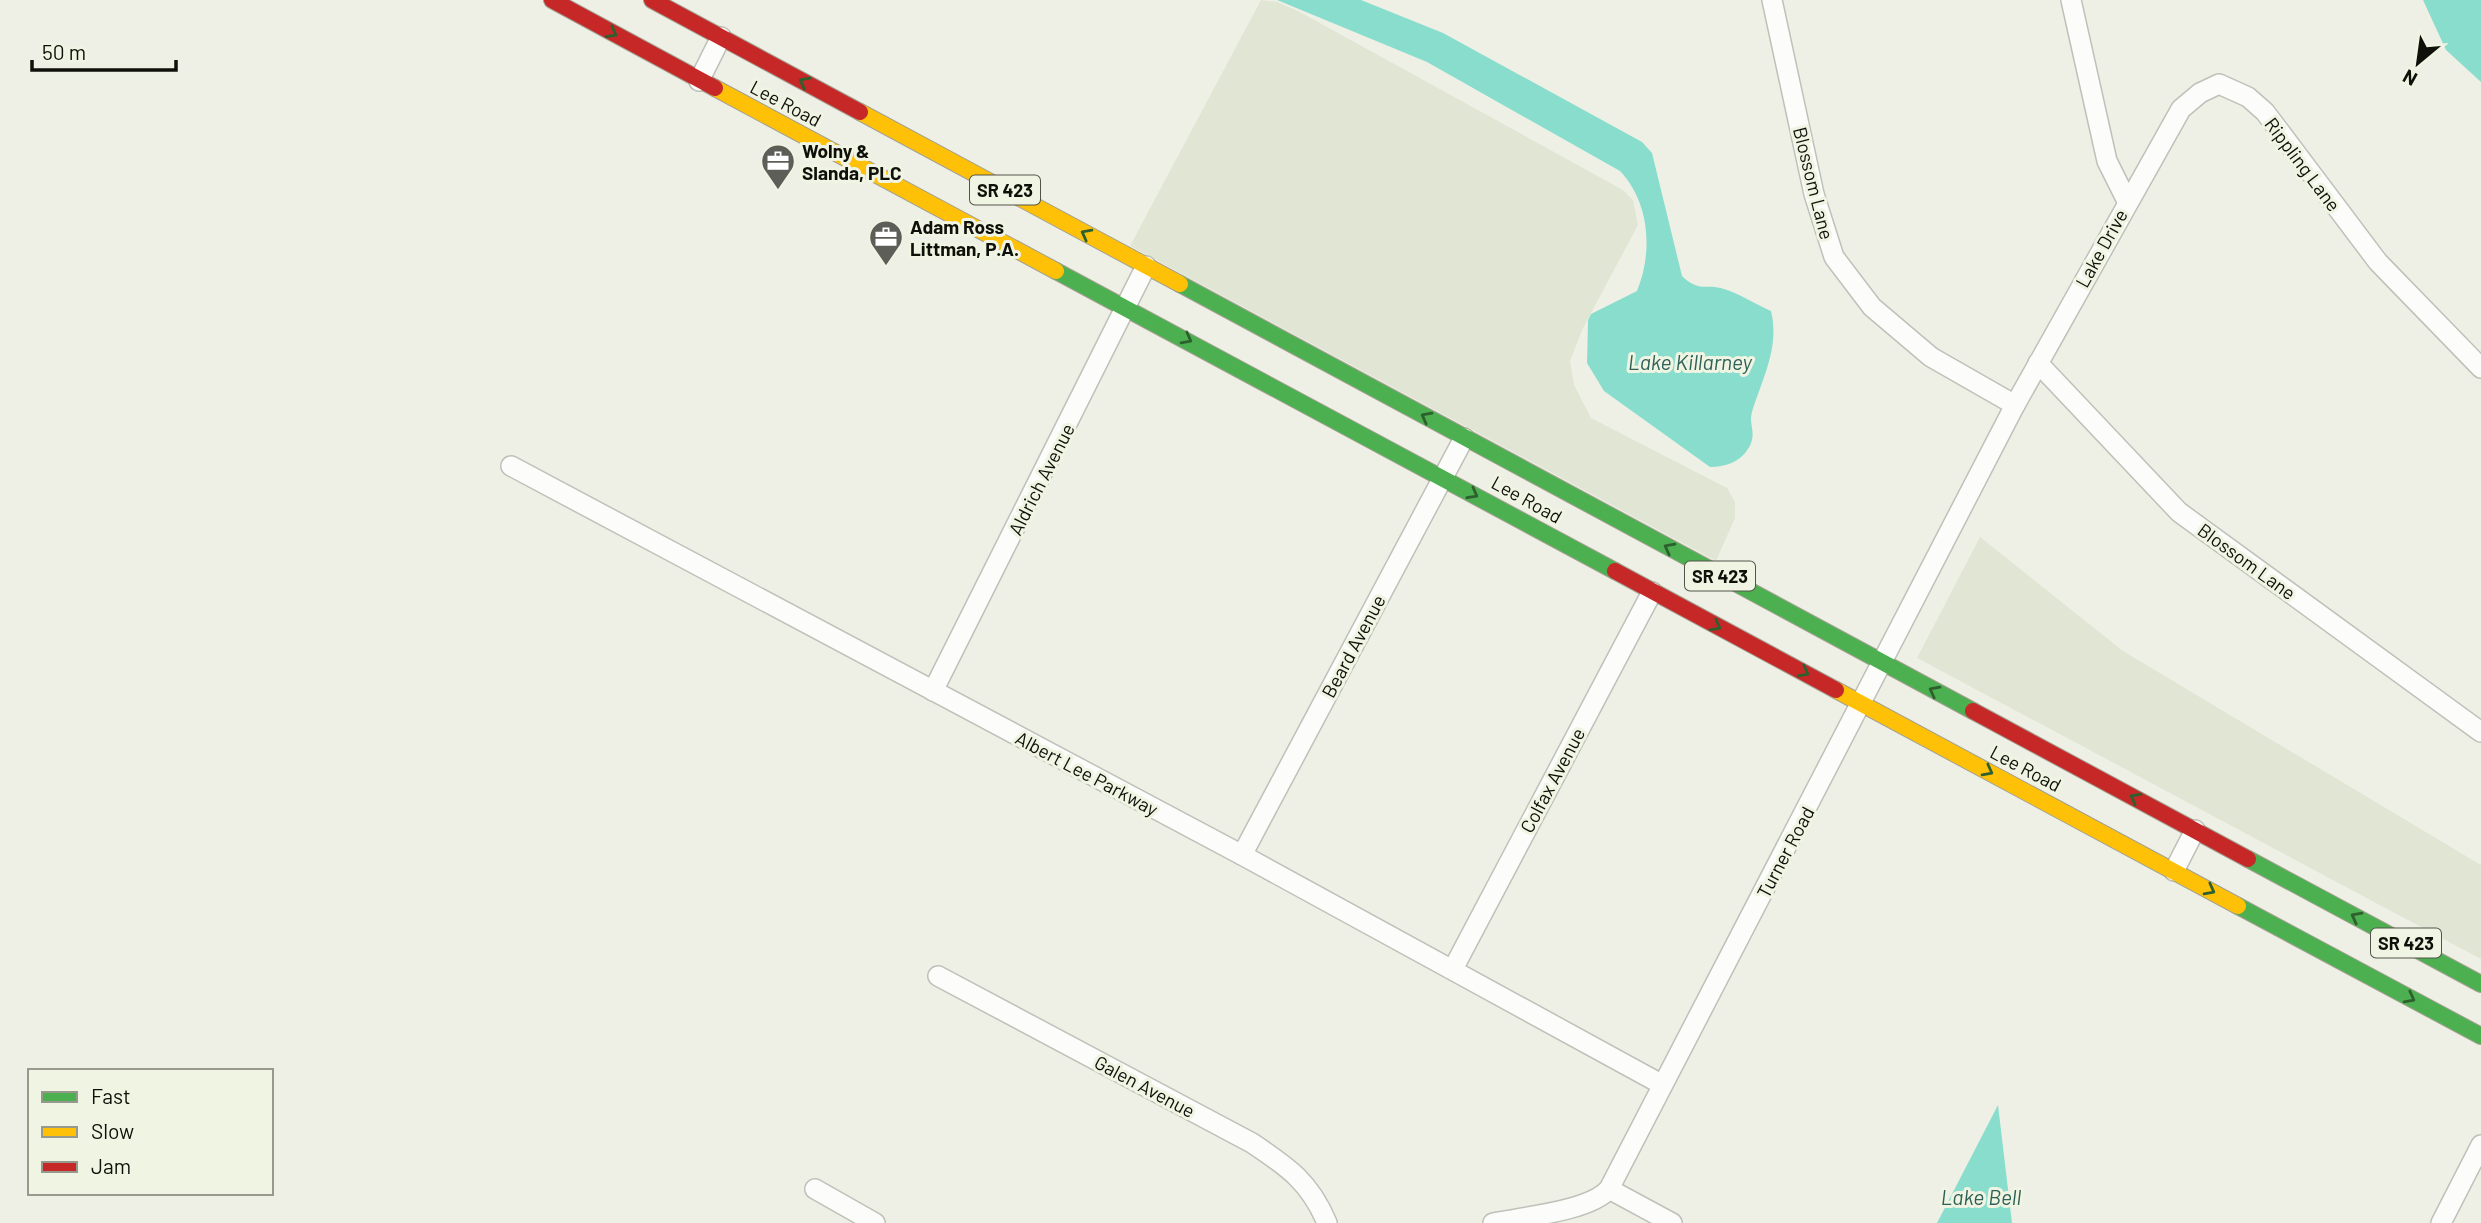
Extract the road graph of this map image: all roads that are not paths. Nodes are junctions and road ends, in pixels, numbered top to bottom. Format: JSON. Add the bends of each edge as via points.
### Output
{"nodes":[{"id":1,"x":552,"y":0,"type":"edge"},
{"id":2,"x":652,"y":0,"type":"edge"},
{"id":3,"x":1772,"y":0,"type":"edge"},
{"id":4,"x":2071,"y":0,"type":"edge"},
{"id":5,"x":721,"y":37,"type":"junction"},
{"id":6,"x":699,"y":80,"type":"junction"},
{"id":7,"x":2127,"y":201,"type":"junction"},
{"id":8,"x":1146,"y":266,"type":"junction"},
{"id":9,"x":1126,"y":307,"type":"junction"},
{"id":10,"x":2038,"y":363,"type":"junction"},
{"id":11,"x":2481,"y":368,"type":"edge"},
{"id":12,"x":2015,"y":405,"type":"junction"},
{"id":13,"x":1464,"y":438,"type":"junction"},
{"id":14,"x":512,"y":466,"type":"dead end"},
{"id":15,"x":1443,"y":478,"type":"junction"},
{"id":16,"x":1652,"y":592,"type":"junction"},
{"id":17,"x":1883,"y":663,"type":"junction"},
{"id":18,"x":933,"y":691,"type":"junction"},
{"id":19,"x":1863,"y":704,"type":"junction"},
{"id":20,"x":2481,"y":732,"type":"edge"},
{"id":21,"x":2195,"y":830,"type":"junction"},
{"id":22,"x":1242,"y":855,"type":"junction"},
{"id":23,"x":2174,"y":871,"type":"junction"},
{"id":24,"x":1453,"y":969,"type":"junction"},
{"id":25,"x":938,"y":976,"type":"dead end"},
{"id":26,"x":2481,"y":984,"type":"edge"},
{"id":27,"x":2481,"y":1036,"type":"edge"},
{"id":28,"x":1661,"y":1084,"type":"junction"},
{"id":29,"x":2481,"y":1145,"type":"edge"},
{"id":30,"x":815,"y":1189,"type":"dead end"},
{"id":31,"x":1609,"y":1189,"type":"junction"},
{"id":32,"x":875,"y":1223,"type":"edge"},
{"id":33,"x":1328,"y":1223,"type":"edge"},
{"id":34,"x":1493,"y":1223,"type":"edge"},
{"id":35,"x":1672,"y":1223,"type":"edge"},
{"id":36,"x":2441,"y":1223,"type":"edge"}],
"edges":[{"from":1,"to":6,"type":"main road","name":"Lee Road","number":"SR 423","one_way":true},
{"from":2,"to":5,"type":"main road","name":"Lee Road","number":"SR 423"},
{"from":3,"to":12,"type":"street","name":"Blossom Lane","via":[[1814,194],[1833,257],[1872,307],[1931,357]]},
{"from":4,"to":7,"type":"street","name":"Lake Drive","via":[[2106,161]]},
{"from":5,"to":6,"type":"street"},
{"from":8,"to":5,"type":"main road","name":"Lee Road","number":"SR 423","one_way":true},
{"from":6,"to":9,"type":"main road","name":"Lee Road","number":"SR 423"},
{"from":7,"to":10,"type":"street","name":"Lake Drive"},
{"from":7,"to":11,"type":"street","name":"Rippling Lane","via":[[2180,109],[2219,84],[2248,97],[2378,262]]},
{"from":8,"to":9,"type":"street","name":"Aldrich Avenue"},
{"from":13,"to":8,"type":"main road","name":"Lee Road","number":"SR 423","one_way":true},
{"from":9,"to":15,"type":"main road","name":"Lee Road","number":"SR 423","one_way":true},
{"from":9,"to":18,"type":"street","name":"Aldrich Avenue"},
{"from":10,"to":12,"type":"street","name":"Lake Drive"},
{"from":10,"to":20,"type":"street","name":"Blossom Lane","via":[[2179,512]]},
{"from":12,"to":17,"type":"street","name":"Turner Road"},
{"from":13,"to":15,"type":"street","name":"Beard Avenue"},
{"from":17,"to":13,"type":"main road","name":"Lee Road","number":"SR 423","one_way":true},
{"from":14,"to":18,"type":"street","name":"Albert Lee Parkway"},
{"from":15,"to":16,"type":"main road","name":"Lee Road","number":"SR 423","one_way":true},
{"from":15,"to":22,"type":"street","name":"Beard Avenue"},
{"from":16,"to":19,"type":"main road","name":"Lee Road","number":"SR 423","one_way":true},
{"from":16,"to":24,"type":"street","name":"Colfax Avenue"},
{"from":17,"to":19,"type":"street","name":"Turner Road"},
{"from":21,"to":17,"type":"main road","name":"Lee Road","number":"SR 423","one_way":true},
{"from":18,"to":22,"type":"street","name":"Albert Lee Parkway"},
{"from":19,"to":23,"type":"main road","name":"Lee Road","number":"SR 423","one_way":true},
{"from":19,"to":28,"type":"street","name":"Turner Road"},
{"from":21,"to":23,"type":"street"},
{"from":26,"to":21,"type":"main road","name":"Lee Road","number":"SR 423","one_way":true},
{"from":22,"to":24,"type":"street","name":"Albert Lee Parkway"},
{"from":23,"to":27,"type":"main road","name":"Lee Road","number":"SR 423","one_way":true},
{"from":24,"to":28,"type":"street","name":"Albert Lee Parkway"},
{"from":25,"to":33,"type":"street","name":"Galen Avenue","via":[[1252,1143],[1294,1171]]},
{"from":28,"to":31,"type":"street","name":"Turner Road"},
{"from":29,"to":36,"type":"street"},
{"from":30,"to":32,"type":"street"},
{"from":31,"to":34,"type":"street","via":[[1602,1197],[1581,1204]]},
{"from":31,"to":35,"type":"street"}]}
